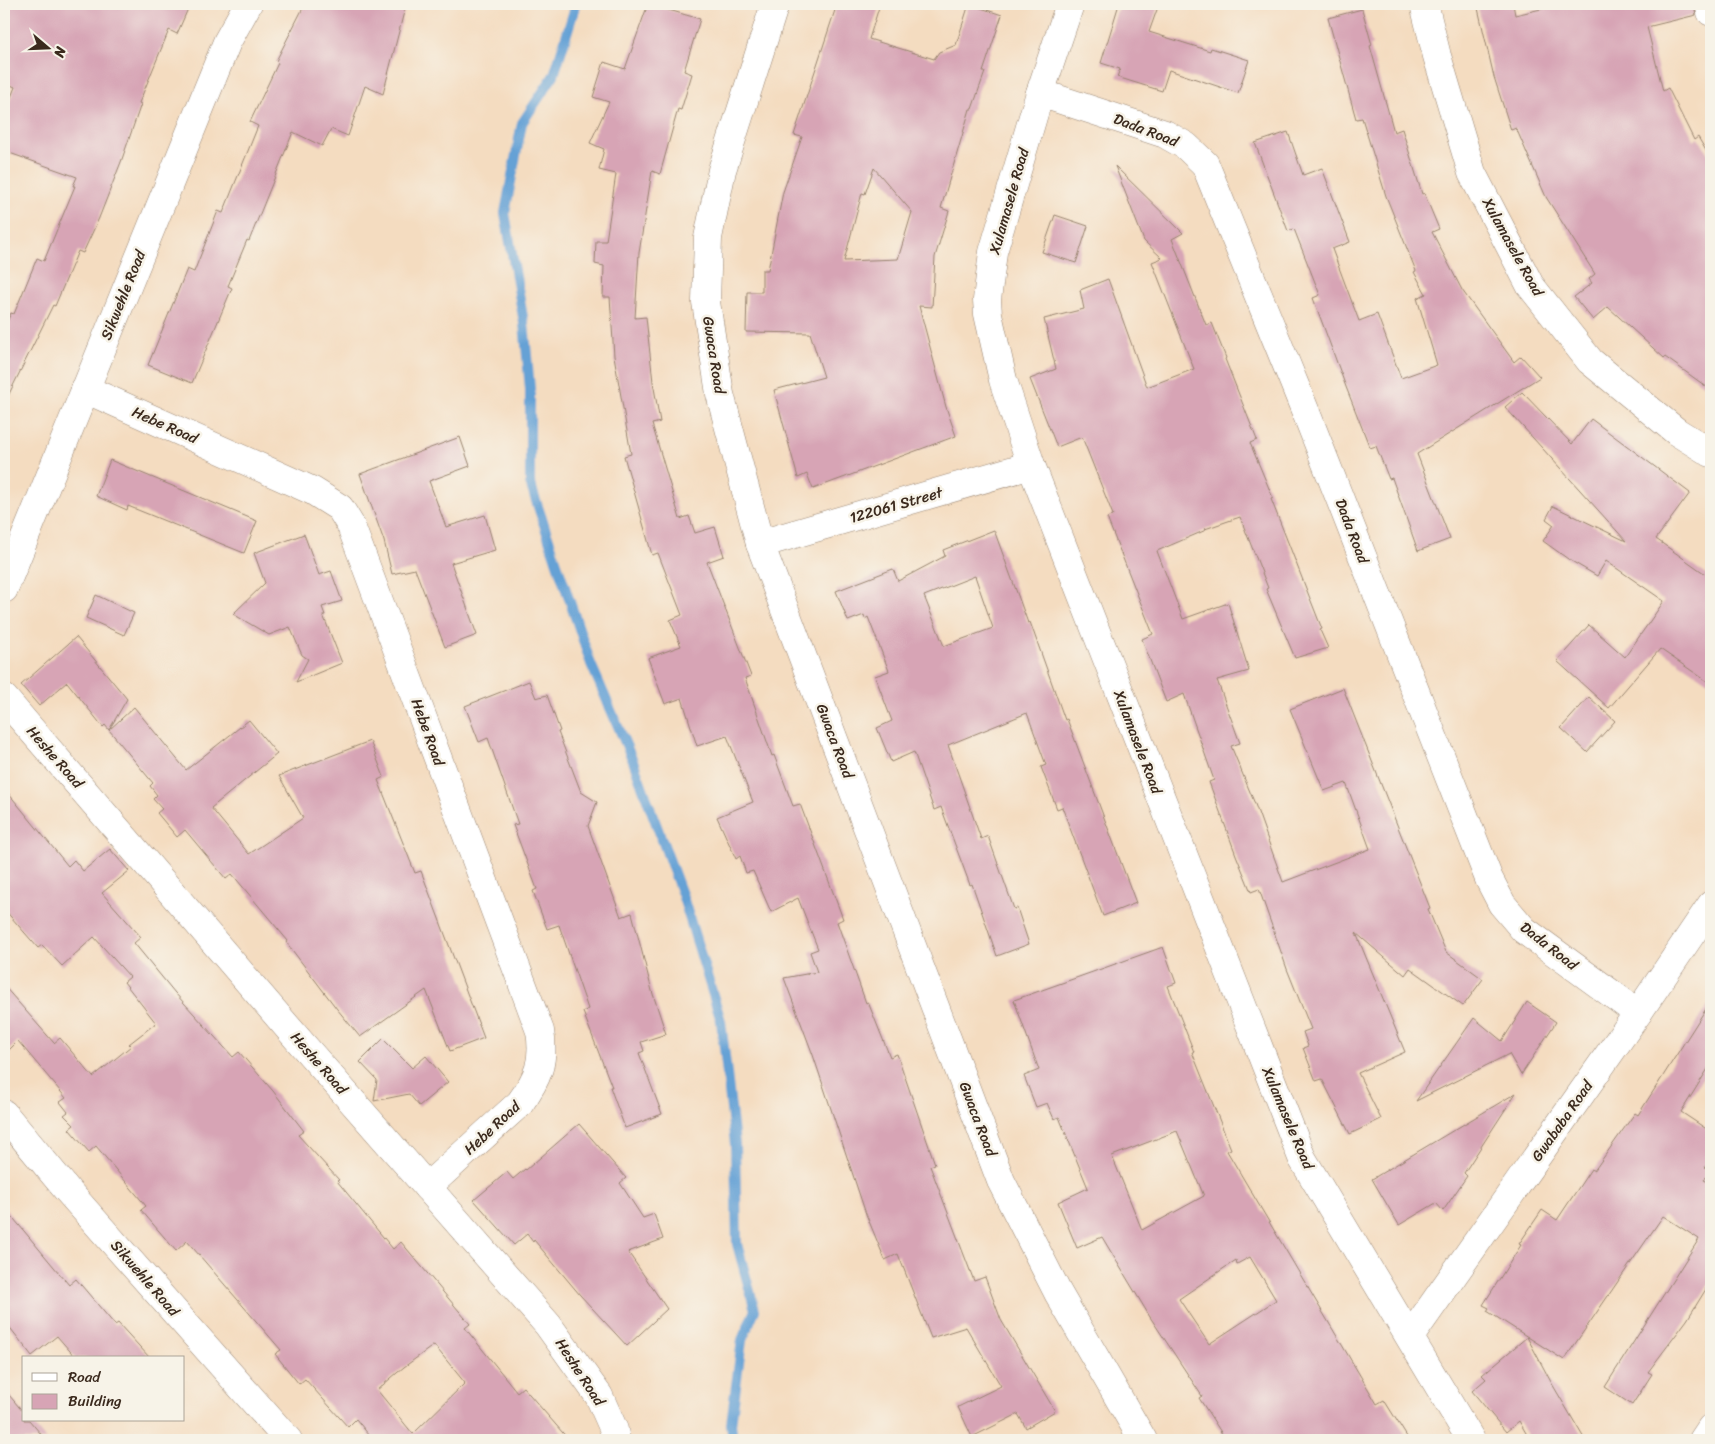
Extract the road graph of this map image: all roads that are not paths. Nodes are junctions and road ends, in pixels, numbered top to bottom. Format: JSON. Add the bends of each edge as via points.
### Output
{"nodes":[{"id":1,"x":248,"y":4,"type":"edge"},
{"id":2,"x":775,"y":4,"type":"edge"},
{"id":3,"x":1070,"y":4,"type":"edge"},
{"id":4,"x":1424,"y":4,"type":"edge"},
{"id":5,"x":1709,"y":4,"type":"edge"},
{"id":6,"x":1711,"y":12,"type":"edge"},
{"id":7,"x":1040,"y":93,"type":"junction"},
{"id":8,"x":85,"y":389,"type":"junction"},
{"id":9,"x":1711,"y":453,"type":"edge"},
{"id":10,"x":1031,"y":465,"type":"junction"},
{"id":11,"x":760,"y":544,"type":"junction"},
{"id":12,"x":4,"y":589,"type":"edge"},
{"id":13,"x":4,"y":698,"type":"edge"},
{"id":14,"x":1711,"y":905,"type":"edge"},
{"id":15,"x":1638,"y":1013,"type":"junction"},
{"id":16,"x":4,"y":1114,"type":"edge"},
{"id":17,"x":427,"y":1187,"type":"junction"},
{"id":18,"x":1410,"y":1337,"type":"junction"},
{"id":19,"x":1711,"y":1428,"type":"edge"},
{"id":20,"x":288,"y":1440,"type":"edge"},
{"id":21,"x":616,"y":1440,"type":"edge"},
{"id":22,"x":1143,"y":1440,"type":"edge"},
{"id":23,"x":1471,"y":1440,"type":"edge"},
{"id":24,"x":1703,"y":1440,"type":"edge"}],
"edges":[{"from":1,"to":8,"type":"street","name":"Sikwehle Road","via":[[227,42]]},
{"from":2,"to":11,"type":"street","name":"Gwaca Road","via":[[722,170],[708,238],[706,302],[720,394]]},
{"from":3,"to":7,"type":"street","name":"Xulamasele Road"},
{"from":4,"to":9,"type":"street","name":"Xulamasele Road","via":[[1472,173],[1530,285],[1590,361],[1677,432]]},
{"from":5,"to":6,"type":"street"},
{"from":7,"to":10,"type":"street","name":"Xulamasele Road","via":[[993,252],[988,300],[988,314],[1003,380]]},
{"from":7,"to":15,"type":"street","name":"Dada Road","via":[[1165,134],[1186,146],[1205,164],[1489,879],[1502,904],[1524,930]]},
{"from":8,"to":12,"type":"street","name":"Sikwehle Road"},
{"from":8,"to":17,"type":"street","name":"Hebe Road","via":[[313,491],[340,508],[351,526],[540,1031],[542,1047],[537,1076],[520,1103]]},
{"from":10,"to":11,"type":"street","name":"122061 Street"},
{"from":10,"to":18,"type":"street","name":"Xulamasele Road","via":[[1302,1158]]},
{"from":11,"to":22,"type":"street","name":"Gwaca Road","via":[[1001,1181],[1058,1293]]},
{"from":13,"to":17,"type":"street","name":"Heshe Road"},
{"from":14,"to":15,"type":"street","name":"Gwababa Road"},
{"from":15,"to":18,"type":"street","name":"Gwababa Road"},
{"from":16,"to":20,"type":"street","name":"Sikwehle Road"},
{"from":17,"to":21,"type":"street","name":"Heshe Road","via":[[548,1325],[599,1396]]},
{"from":18,"to":23,"type":"street","name":"Xulamasele Road"},
{"from":19,"to":24,"type":"street"}]}
